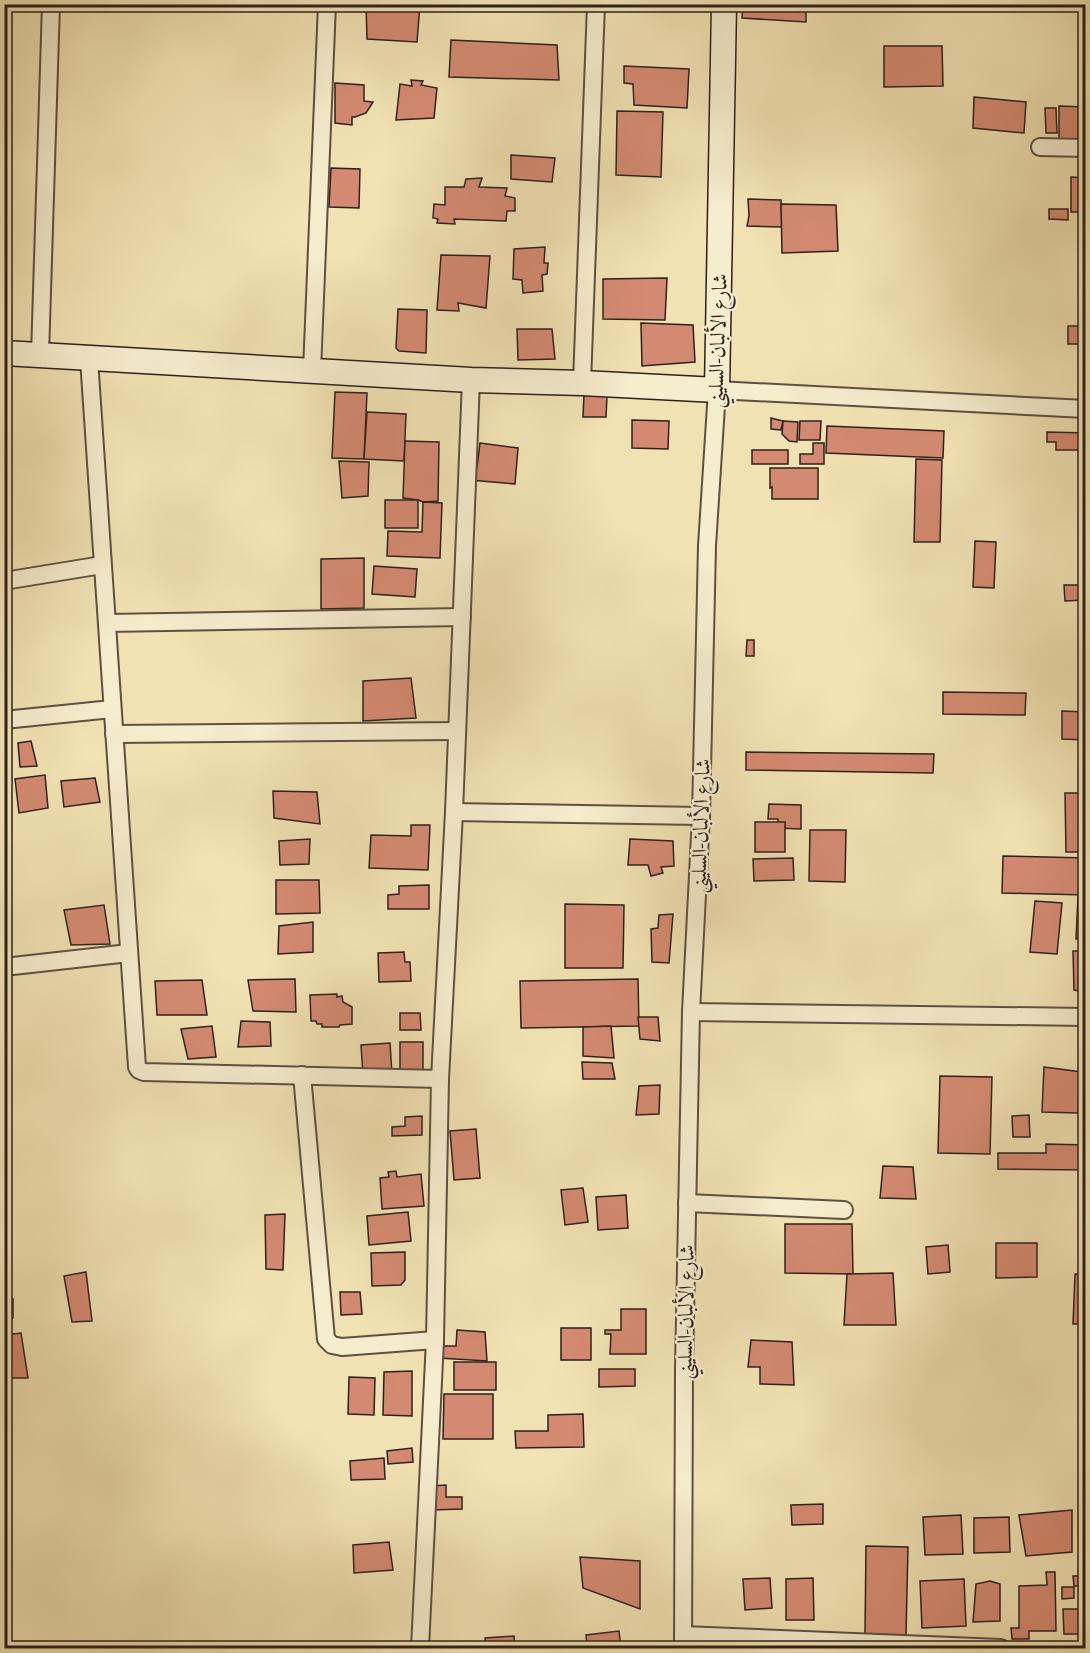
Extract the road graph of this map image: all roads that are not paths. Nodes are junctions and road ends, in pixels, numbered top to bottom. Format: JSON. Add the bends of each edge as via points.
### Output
{"nodes":[{"id":1,"x":51,"y":4,"type":"edge"},
{"id":2,"x":327,"y":4,"type":"edge"},
{"id":3,"x":596,"y":4,"type":"edge"},
{"id":4,"x":724,"y":4,"type":"edge"},
{"id":5,"x":1040,"y":147,"type":"dead end"},
{"id":6,"x":1086,"y":148,"type":"edge"},
{"id":7,"x":4,"y":353,"type":"edge"},
{"id":8,"x":40,"y":355,"type":"junction"},
{"id":9,"x":88,"y":359,"type":"junction"},
{"id":10,"x":312,"y":371,"type":"junction"},
{"id":11,"x":471,"y":380,"type":"junction"},
{"id":12,"x":582,"y":383,"type":"junction"},
{"id":13,"x":717,"y":390,"type":"junction"},
{"id":14,"x":1086,"y":409,"type":"edge"},
{"id":15,"x":102,"y":565,"type":"junction"},
{"id":16,"x":4,"y":581,"type":"edge"},
{"id":17,"x":462,"y":617,"type":"junction"},
{"id":18,"x":107,"y":624,"type":"junction"},
{"id":19,"x":112,"y":709,"type":"junction"},
{"id":20,"x":4,"y":720,"type":"edge"},
{"id":21,"x":456,"y":731,"type":"junction"},
{"id":22,"x":114,"y":734,"type":"junction"},
{"id":23,"x":454,"y":812,"type":"junction"},
{"id":24,"x":701,"y":816,"type":"junction"},
{"id":25,"x":129,"y":953,"type":"junction"},
{"id":26,"x":4,"y":968,"type":"edge"},
{"id":27,"x":691,"y":1012,"type":"junction"},
{"id":28,"x":1086,"y":1017,"type":"edge"},
{"id":29,"x":302,"y":1076,"type":"junction"},
{"id":30,"x":440,"y":1078,"type":"junction"},
{"id":31,"x":687,"y":1203,"type":"junction"},
{"id":32,"x":844,"y":1210,"type":"dead end"},
{"id":33,"x":435,"y":1340,"type":"junction"},
{"id":34,"x":683,"y":1642,"type":"edge"},
{"id":35,"x":420,"y":1648,"type":"edge"},
{"id":36,"x":1001,"y":1648,"type":"edge"}],
"edges":[{"from":1,"to":8,"type":"street"},
{"from":2,"to":10,"type":"street"},
{"from":3,"to":12,"type":"street"},
{"from":4,"to":13,"type":"street","name":"شارع الألبان-السليني"},
{"from":5,"to":6,"type":"street"},
{"from":7,"to":8,"type":"street"},
{"from":8,"to":9,"type":"street"},
{"from":9,"to":10,"type":"street"},
{"from":9,"to":15,"type":"street"},
{"from":10,"to":11,"type":"street"},
{"from":11,"to":12,"type":"street"},
{"from":11,"to":17,"type":"street"},
{"from":12,"to":13,"type":"street"},
{"from":13,"to":14,"type":"street"},
{"from":13,"to":24,"type":"street","name":"شارع الألبان-السليني","via":[[707,546]]},
{"from":15,"to":16,"type":"street"},
{"from":15,"to":18,"type":"street"},
{"from":17,"to":18,"type":"street"},
{"from":17,"to":21,"type":"street"},
{"from":18,"to":19,"type":"street"},
{"from":19,"to":20,"type":"street"},
{"from":19,"to":22,"type":"street"},
{"from":21,"to":22,"type":"street"},
{"from":21,"to":23,"type":"street"},
{"from":22,"to":25,"type":"street"},
{"from":23,"to":24,"type":"street"},
{"from":23,"to":30,"type":"street"},
{"from":24,"to":27,"type":"street","name":"شارع الألبان-السليني"},
{"from":25,"to":26,"type":"street"},
{"from":25,"to":29,"type":"street","via":[[139,1070]]},
{"from":27,"to":28,"type":"street"},
{"from":27,"to":31,"type":"street","name":"شارع الألبان-السليني"},
{"from":29,"to":30,"type":"street"},
{"from":29,"to":33,"type":"street","via":[[326,1339],[342,1347]]},
{"from":30,"to":33,"type":"street"},
{"from":31,"to":32,"type":"street"},
{"from":31,"to":34,"type":"street","name":"شارع الألبان-السليني"},
{"from":33,"to":35,"type":"street"},
{"from":34,"to":36,"type":"street"}]}
